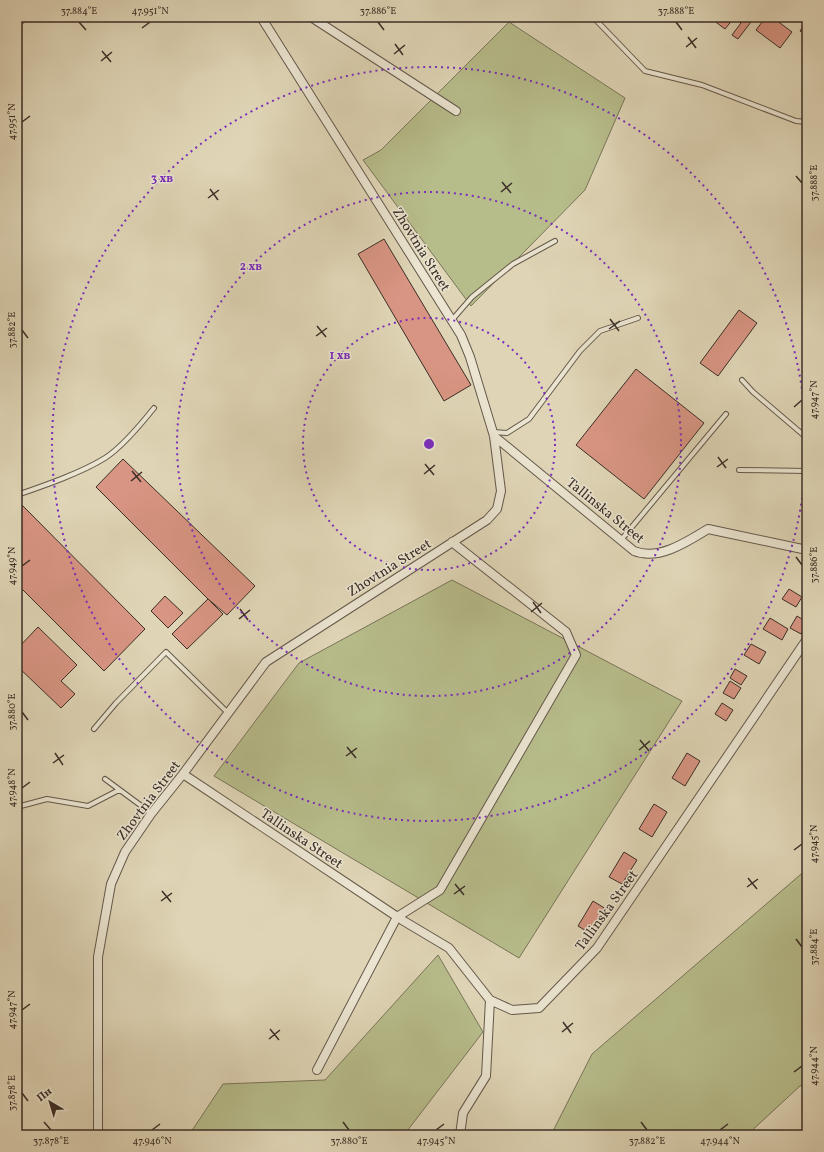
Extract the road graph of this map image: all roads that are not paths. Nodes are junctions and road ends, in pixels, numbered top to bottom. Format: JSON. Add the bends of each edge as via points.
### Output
{"nodes":[{"id":1,"x":27,"y":17,"type":"edge"},
{"id":2,"x":261,"y":17,"type":"edge"},
{"id":3,"x":311,"y":17,"type":"edge"},
{"id":4,"x":593,"y":17,"type":"edge"},
{"id":5,"x":17,"y":25,"type":"edge"},
{"id":6,"x":456,"y":111,"type":"dead end"},
{"id":7,"x":807,"y":122,"type":"edge"},
{"id":8,"x":555,"y":241,"type":"dead end"},
{"id":9,"x":638,"y":318,"type":"dead end"},
{"id":10,"x":452,"y":320,"type":"junction"},
{"id":11,"x":742,"y":380,"type":"dead end"},
{"id":12,"x":154,"y":408,"type":"dead end"},
{"id":13,"x":726,"y":414,"type":"dead end"},
{"id":14,"x":493,"y":434,"type":"junction"},
{"id":15,"x":807,"y":438,"type":"edge"},
{"id":16,"x":739,"y":470,"type":"dead end"},
{"id":17,"x":807,"y":471,"type":"edge"},
{"id":18,"x":17,"y":495,"type":"edge"},
{"id":19,"x":621,"y":540,"type":"junction"},
{"id":20,"x":452,"y":542,"type":"junction"},
{"id":21,"x":807,"y":550,"type":"edge"},
{"id":22,"x":807,"y":638,"type":"edge"},
{"id":23,"x":228,"y":713,"type":"junction"},
{"id":24,"x":94,"y":729,"type":"dead end"},
{"id":25,"x":183,"y":774,"type":"junction"},
{"id":26,"x":105,"y":779,"type":"dead end"},
{"id":27,"x":119,"y":790,"type":"junction"},
{"id":28,"x":17,"y":807,"type":"edge"},
{"id":29,"x":151,"y":814,"type":"junction"},
{"id":30,"x":397,"y":917,"type":"junction"},
{"id":31,"x":490,"y":1000,"type":"junction"},
{"id":32,"x":317,"y":1070,"type":"dead end"},
{"id":33,"x":98,"y":1135,"type":"edge"},
{"id":34,"x":460,"y":1135,"type":"edge"}],
"edges":[{"from":1,"to":5,"type":"lane"},
{"from":2,"to":10,"type":"street","name":"Zhovtnia Street"},
{"from":3,"to":6,"type":"street"},
{"from":4,"to":7,"type":"lane","via":[[645,72],[702,85],[796,121]]},
{"from":8,"to":10,"type":"lane","via":[[513,264],[472,297]]},
{"from":9,"to":14,"type":"lane","via":[[600,331],[580,351],[529,419],[507,433]]},
{"from":10,"to":14,"type":"street","name":"Zhovtnia Street","via":[[470,357]]},
{"from":11,"to":15,"type":"lane"},
{"from":12,"to":18,"type":"lane","via":[[105,458],[56,481]]},
{"from":13,"to":19,"type":"lane"},
{"from":14,"to":19,"type":"street","name":"Tallinska Street"},
{"from":14,"to":20,"type":"street","name":"Zhovtnia Street","via":[[501,491],[497,509],[487,520]]},
{"from":16,"to":17,"type":"lane"},
{"from":19,"to":21,"type":"street","name":"Tallinska Street","via":[[644,556],[679,546],[708,529]]},
{"from":20,"to":23,"type":"street","name":"Zhovtnia Street","via":[[266,662]]},
{"from":20,"to":30,"type":"street","via":[[566,632],[576,655],[440,890]]},
{"from":22,"to":31,"type":"street","name":"Tallinska Street","via":[[597,948],[539,1008],[512,1010]]},
{"from":23,"to":24,"type":"lane","via":[[166,652],[116,702]]},
{"from":23,"to":25,"type":"street","name":"Zhovtnia Street"},
{"from":25,"to":29,"type":"street","name":"Zhovtnia Street"},
{"from":25,"to":30,"type":"street","name":"Tallinska Street"},
{"from":26,"to":27,"type":"lane"},
{"from":27,"to":28,"type":"lane","via":[[88,806],[48,800]]},
{"from":27,"to":29,"type":"lane"},
{"from":29,"to":33,"type":"street","name":"Zhovtnia Street","via":[[125,852],[111,884],[98,956]]},
{"from":30,"to":31,"type":"street","name":"Tallinska Street","via":[[449,948]]},
{"from":30,"to":32,"type":"street"},
{"from":31,"to":34,"type":"street","via":[[486,1076],[463,1113]]}]}
